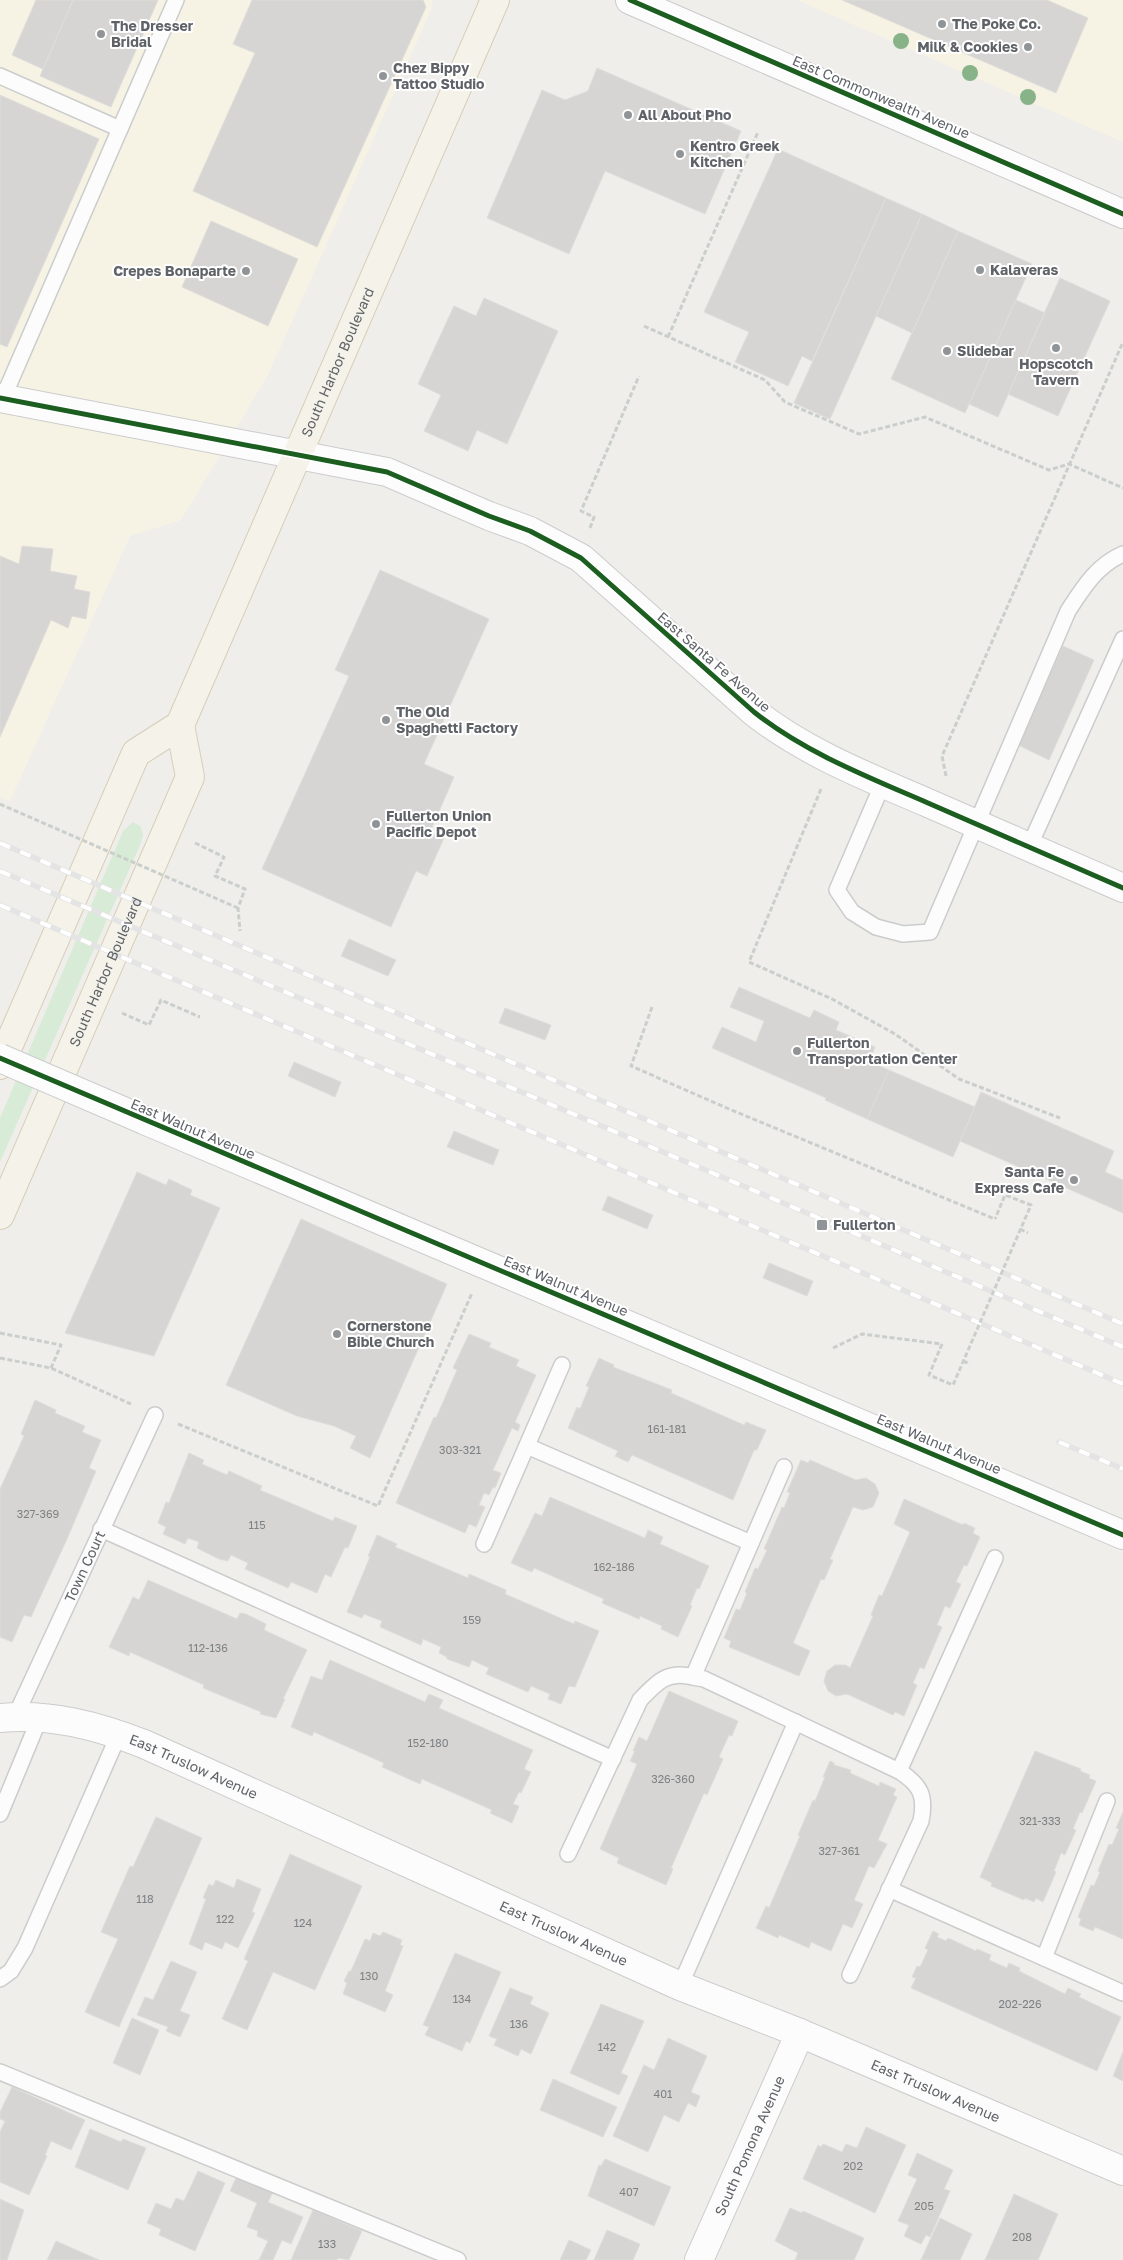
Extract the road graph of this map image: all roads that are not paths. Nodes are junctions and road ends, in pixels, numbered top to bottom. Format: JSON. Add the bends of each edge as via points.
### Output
{"nodes":[{"id":1,"x":176,"y":0,"type":"edge"},
{"id":2,"x":495,"y":0,"type":"edge"},
{"id":3,"x":630,"y":0,"type":"edge"},
{"id":4,"x":0,"y":76,"type":"edge"},
{"id":5,"x":120,"y":129,"type":"junction"},
{"id":6,"x":1123,"y":214,"type":"edge"},
{"id":7,"x":1,"y":398,"type":"edge"},
{"id":8,"x":296,"y":456,"type":"junction"},
{"id":9,"x":1123,"y":554,"type":"edge"},
{"id":10,"x":1123,"y":639,"type":"edge"},
{"id":11,"x":180,"y":725,"type":"junction"},
{"id":12,"x":882,"y":783,"type":"junction"},
{"id":13,"x":976,"y":823,"type":"junction"},
{"id":14,"x":1029,"y":847,"type":"junction"},
{"id":15,"x":1123,"y":888,"type":"edge"},
{"id":16,"x":0,"y":1058,"type":"edge"},
{"id":17,"x":0,"y":1065,"type":"edge"},
{"id":18,"x":0,"y":1215,"type":"edge"},
{"id":19,"x":562,"y":1366,"type":"dead end"},
{"id":20,"x":155,"y":1415,"type":"road end"},
{"id":21,"x":527,"y":1446,"type":"junction"},
{"id":22,"x":784,"y":1467,"type":"dead end"},
{"id":23,"x":101,"y":1529,"type":"junction"},
{"id":24,"x":1123,"y":1536,"type":"edge"},
{"id":25,"x":751,"y":1543,"type":"junction"},
{"id":26,"x":484,"y":1544,"type":"dead end"},
{"id":27,"x":995,"y":1558,"type":"dead end"},
{"id":28,"x":693,"y":1677,"type":"junction"},
{"id":29,"x":18,"y":1717,"type":"edge"},
{"id":30,"x":796,"y":1722,"type":"junction"},
{"id":31,"x":118,"y":1734,"type":"junction"},
{"id":32,"x":612,"y":1758,"type":"junction"},
{"id":33,"x":899,"y":1771,"type":"junction"},
{"id":34,"x":1108,"y":1801,"type":"dead end"},
{"id":35,"x":0,"y":1814,"type":"edge"},
{"id":36,"x":568,"y":1854,"type":"dead end"},
{"id":37,"x":889,"y":1889,"type":"junction"},
{"id":38,"x":1044,"y":1958,"type":"junction"},
{"id":39,"x":850,"y":1975,"type":"dead end"},
{"id":40,"x":0,"y":1979,"type":"edge"},
{"id":41,"x":680,"y":1986,"type":"junction"},
{"id":42,"x":1123,"y":1993,"type":"edge"},
{"id":43,"x":800,"y":2033,"type":"junction"},
{"id":44,"x":0,"y":2072,"type":"edge"},
{"id":45,"x":1123,"y":2171,"type":"edge"},
{"id":46,"x":458,"y":2260,"type":"edge"},
{"id":47,"x":699,"y":2260,"type":"edge"}],
"edges":[{"from":1,"to":5,"type":"lane"},
{"from":2,"to":8,"type":"main road","name":"South Harbor Boulevard"},
{"from":3,"to":6,"type":"street","name":"East Commonwealth Avenue"},
{"from":4,"to":5,"type":"lane"},
{"from":5,"to":7,"type":"lane"},
{"from":7,"to":8,"type":"street","name":"East Santa Fe Avenue"},
{"from":8,"to":11,"type":"main road","name":"South Harbor Boulevard"},
{"from":8,"to":12,"type":"street","name":"East Santa Fe Avenue","via":[[387,472],[530,531],[581,558],[774,728],[821,756]]},
{"from":9,"to":13,"type":"lane","via":[[1110,560],[1086,582],[1068,611]]},
{"from":10,"to":14,"type":"lane"},
{"from":11,"to":17,"type":"main road","via":[[136,754]]},
{"from":11,"to":18,"type":"main road","name":"South Harbor Boulevard","via":[[190,777]]},
{"from":12,"to":13,"type":"street","name":"East Santa Fe Avenue"},
{"from":12,"to":13,"type":"lane","via":[[837,890],[852,912],[876,927],[903,934],[930,932]]},
{"from":13,"to":14,"type":"street","name":"East Santa Fe Avenue"},
{"from":14,"to":15,"type":"street","name":"East Santa Fe Avenue"},
{"from":16,"to":24,"type":"street","name":"East Walnut Avenue","bridge":true},
{"from":19,"to":21,"type":"lane"},
{"from":20,"to":23,"type":"lane","name":"Town Court"},
{"from":21,"to":25,"type":"lane"},
{"from":21,"to":26,"type":"lane"},
{"from":22,"to":25,"type":"lane"},
{"from":23,"to":29,"type":"lane","name":"Town Court"},
{"from":23,"to":32,"type":"lane"},
{"from":25,"to":28,"type":"lane"},
{"from":27,"to":33,"type":"lane"},
{"from":28,"to":30,"type":"lane","via":[[704,1679]]},
{"from":28,"to":32,"type":"lane","via":[[682,1674],[659,1680],[640,1700]]},
{"from":29,"to":31,"type":"street","name":"East Truslow Avenue","via":[[72,1722]]},
{"from":29,"to":35,"type":"lane","name":"Town Court"},
{"from":30,"to":33,"type":"lane"},
{"from":30,"to":41,"type":"lane"},
{"from":31,"to":40,"type":"lane","via":[[25,1948],[11,1971]]},
{"from":31,"to":41,"type":"street","name":"East Truslow Avenue"},
{"from":32,"to":36,"type":"lane"},
{"from":33,"to":37,"type":"lane","via":[[913,1780],[924,1802],[920,1820]]},
{"from":34,"to":38,"type":"lane"},
{"from":37,"to":38,"type":"lane"},
{"from":37,"to":39,"type":"lane"},
{"from":38,"to":42,"type":"lane"},
{"from":41,"to":43,"type":"street","name":"East Truslow Avenue"},
{"from":43,"to":45,"type":"street","name":"East Truslow Avenue"},
{"from":43,"to":47,"type":"street","name":"South Pomona Avenue"},
{"from":44,"to":46,"type":"lane"}]}
